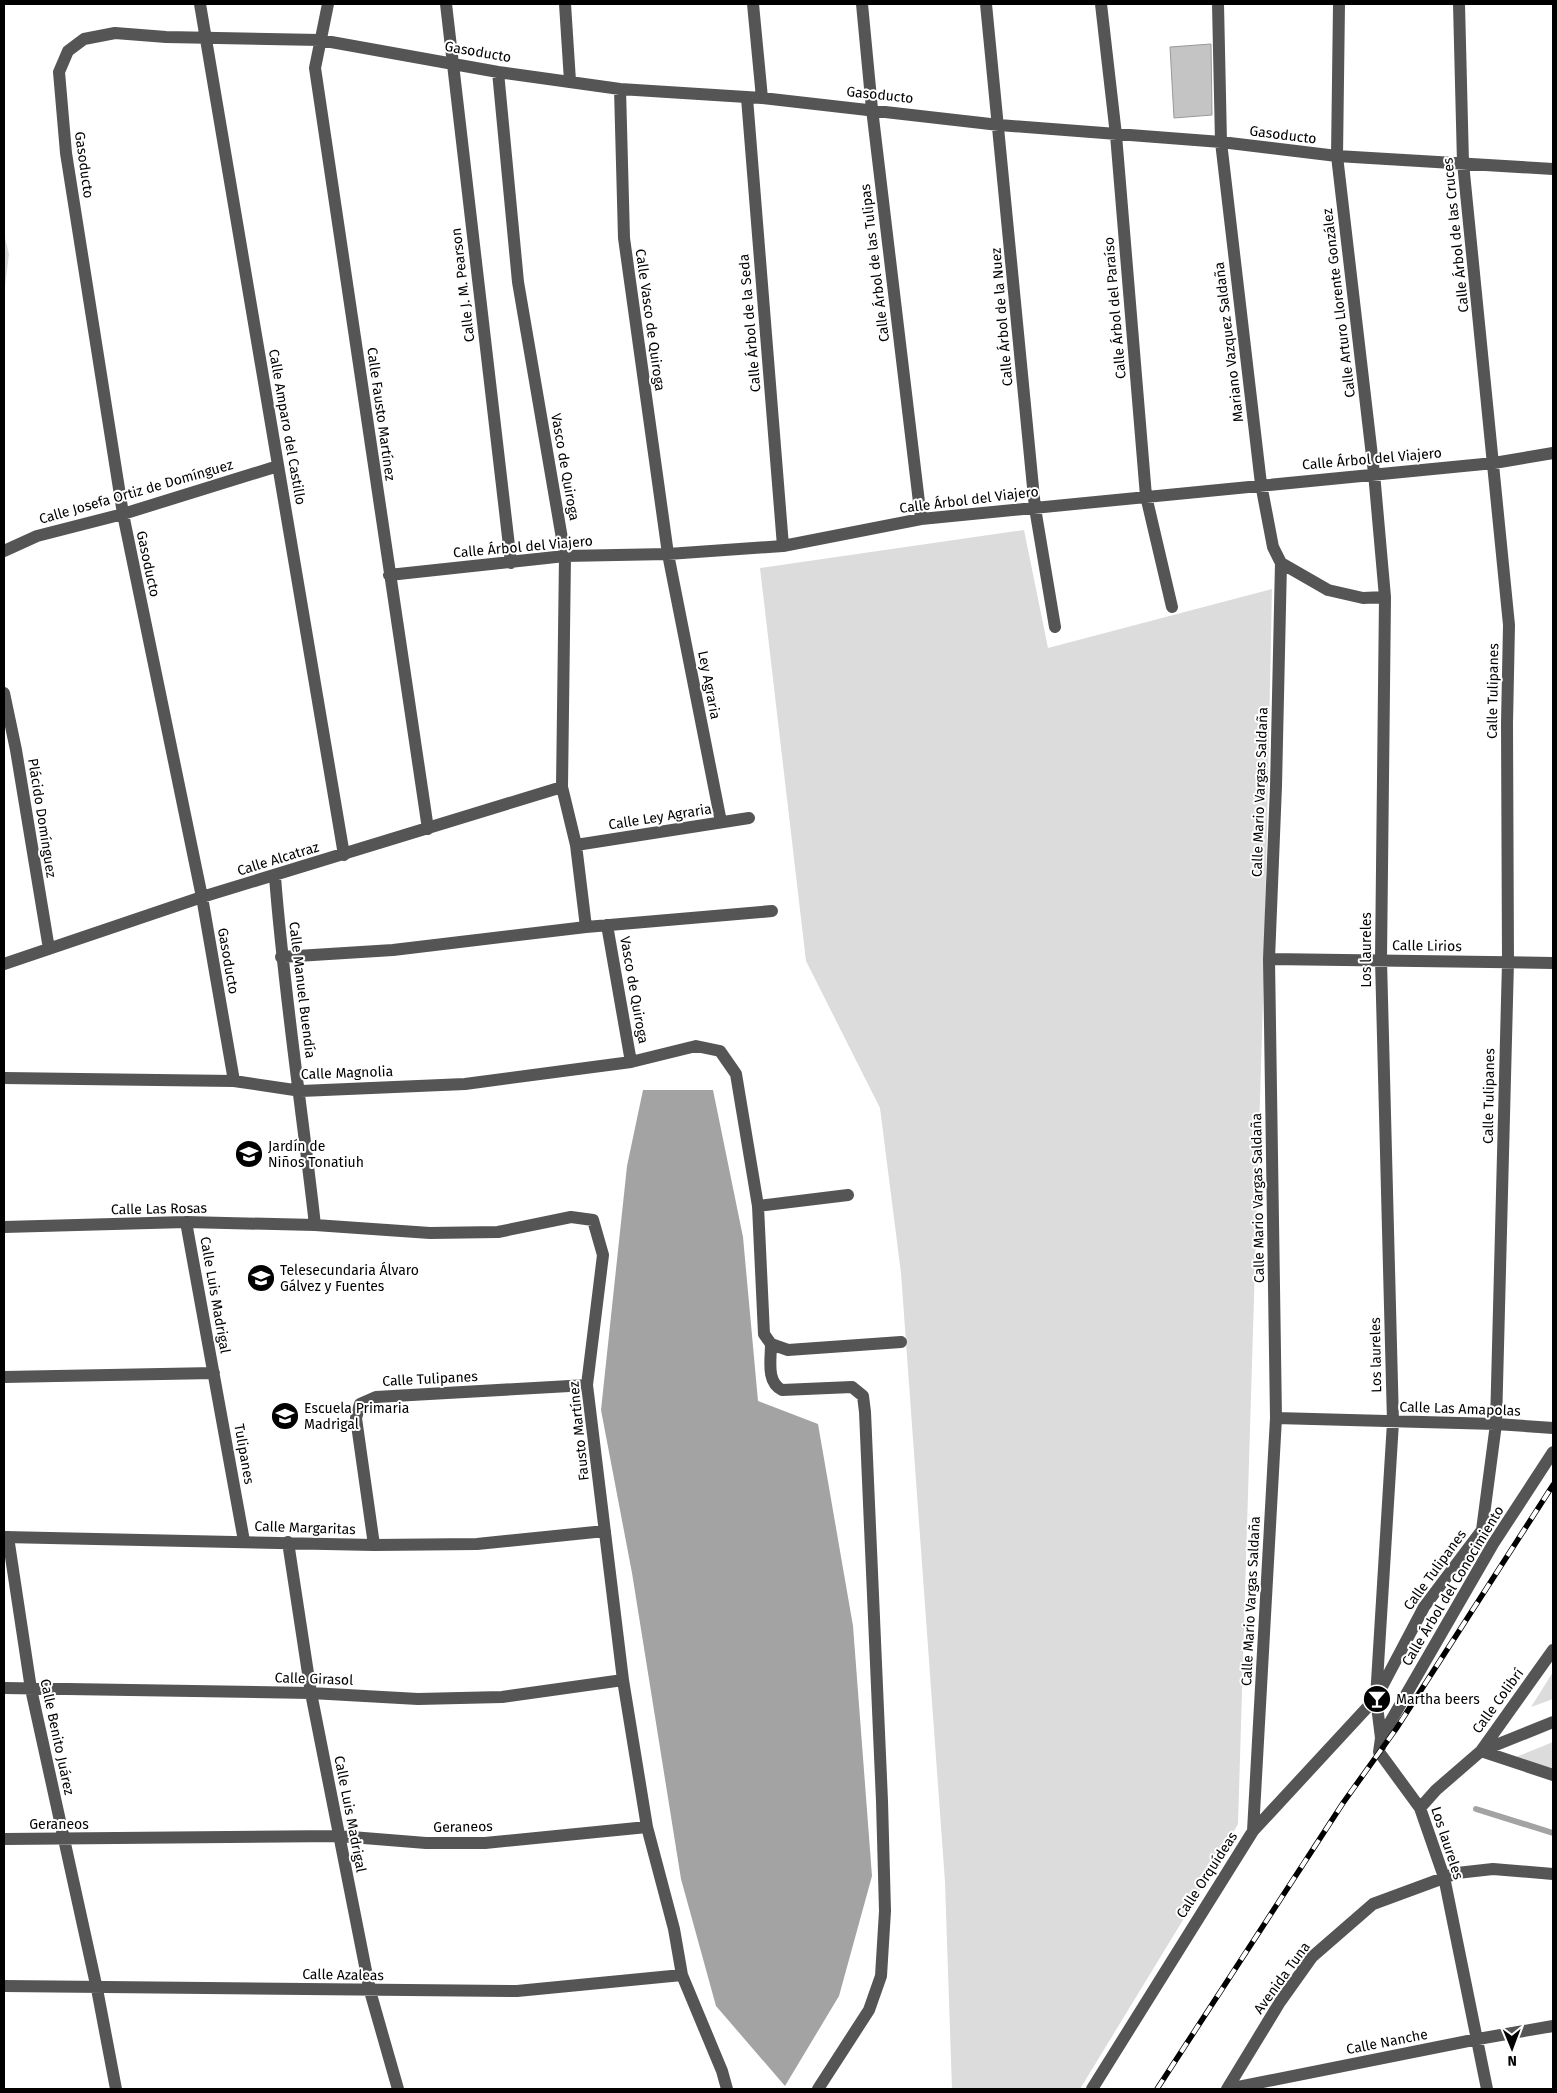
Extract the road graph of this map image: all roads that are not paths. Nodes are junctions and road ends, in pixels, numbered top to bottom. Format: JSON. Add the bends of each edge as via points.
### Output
{"nodes":[{"id":1,"x":200,"y":4,"type":"edge"},
{"id":2,"x":328,"y":4,"type":"edge"},
{"id":3,"x":446,"y":4,"type":"edge"},
{"id":4,"x":566,"y":4,"type":"edge"},
{"id":5,"x":753,"y":4,"type":"edge"},
{"id":6,"x":862,"y":4,"type":"edge"},
{"id":7,"x":986,"y":4,"type":"edge"},
{"id":8,"x":1101,"y":4,"type":"edge"},
{"id":9,"x":1218,"y":4,"type":"edge"},
{"id":10,"x":1339,"y":4,"type":"edge"},
{"id":11,"x":1460,"y":4,"type":"edge"},
{"id":12,"x":205,"y":36,"type":"junction"},
{"id":13,"x":320,"y":40,"type":"junction"},
{"id":14,"x":452,"y":63,"type":"junction"},
{"id":15,"x":498,"y":72,"type":"junction"},
{"id":16,"x":570,"y":81,"type":"junction"},
{"id":17,"x":620,"y":89,"type":"junction"},
{"id":18,"x":747,"y":98,"type":"junction"},
{"id":19,"x":762,"y":98,"type":"junction"},
{"id":20,"x":872,"y":109,"type":"junction"},
{"id":21,"x":999,"y":125,"type":"junction"},
{"id":22,"x":1116,"y":135,"type":"junction"},
{"id":23,"x":1221,"y":142,"type":"junction"},
{"id":24,"x":1337,"y":156,"type":"junction"},
{"id":25,"x":1463,"y":163,"type":"junction"},
{"id":26,"x":1553,"y":170,"type":"edge"},
{"id":27,"x":1553,"y":453,"type":"edge"},
{"id":28,"x":1494,"y":463,"type":"junction"},
{"id":29,"x":278,"y":466,"type":"junction"},
{"id":30,"x":1374,"y":473,"type":"junction"},
{"id":31,"x":1261,"y":484,"type":"junction"},
{"id":32,"x":1146,"y":496,"type":"junction"},
{"id":33,"x":1035,"y":508,"type":"junction"},
{"id":34,"x":123,"y":514,"type":"junction"},
{"id":35,"x":921,"y":519,"type":"junction"},
{"id":36,"x":783,"y":546,"type":"junction"},
{"id":37,"x":4,"y":551,"type":"edge"},
{"id":38,"x":668,"y":554,"type":"junction"},
{"id":39,"x":565,"y":556,"type":"junction"},
{"id":40,"x":511,"y":563,"type":"junction"},
{"id":41,"x":1281,"y":563,"type":"junction"},
{"id":42,"x":389,"y":576,"type":"junction"},
{"id":43,"x":1385,"y":597,"type":"junction"},
{"id":44,"x":1172,"y":607,"type":"dead end"},
{"id":45,"x":1054,"y":627,"type":"dead end"},
{"id":46,"x":4,"y":693,"type":"edge"},
{"id":47,"x":562,"y":787,"type":"junction"},
{"id":48,"x":749,"y":818,"type":"dead end"},
{"id":49,"x":721,"y":822,"type":"junction"},
{"id":50,"x":428,"y":829,"type":"junction"},
{"id":51,"x":576,"y":845,"type":"junction"},
{"id":52,"x":344,"y":855,"type":"junction"},
{"id":53,"x":275,"y":877,"type":"junction"},
{"id":54,"x":202,"y":898,"type":"junction"},
{"id":55,"x":772,"y":911,"type":"dead end"},
{"id":56,"x":606,"y":925,"type":"junction"},
{"id":57,"x":586,"y":927,"type":"junction"},
{"id":58,"x":49,"y":949,"type":"junction"},
{"id":59,"x":281,"y":957,"type":"junction"},
{"id":60,"x":1269,"y":959,"type":"junction"},
{"id":61,"x":1381,"y":960,"type":"junction"},
{"id":62,"x":1508,"y":962,"type":"junction"},
{"id":63,"x":4,"y":964,"type":"edge"},
{"id":64,"x":1553,"y":964,"type":"edge"},
{"id":65,"x":631,"y":1062,"type":"junction"},
{"id":66,"x":4,"y":1078,"type":"edge"},
{"id":67,"x":234,"y":1081,"type":"junction"},
{"id":68,"x":300,"y":1091,"type":"junction"},
{"id":69,"x":848,"y":1194,"type":"dead end"},
{"id":70,"x":758,"y":1206,"type":"junction"},
{"id":71,"x":186,"y":1222,"type":"junction"},
{"id":72,"x":315,"y":1225,"type":"junction"},
{"id":73,"x":4,"y":1227,"type":"edge"},
{"id":74,"x":901,"y":1342,"type":"dead end"},
{"id":75,"x":771,"y":1344,"type":"junction"},
{"id":76,"x":214,"y":1373,"type":"junction"},
{"id":77,"x":4,"y":1377,"type":"edge"},
{"id":78,"x":586,"y":1386,"type":"junction"},
{"id":79,"x":1276,"y":1418,"type":"junction"},
{"id":80,"x":1393,"y":1422,"type":"junction"},
{"id":81,"x":1496,"y":1424,"type":"junction"},
{"id":82,"x":1553,"y":1428,"type":"edge"},
{"id":83,"x":1553,"y":1452,"type":"edge"},
{"id":84,"x":605,"y":1531,"type":"junction"},
{"id":85,"x":6,"y":1537,"type":"edge"},
{"id":86,"x":244,"y":1541,"type":"junction"},
{"id":87,"x":288,"y":1542,"type":"junction"},
{"id":88,"x":374,"y":1545,"type":"junction"},
{"id":89,"x":1553,"y":1650,"type":"edge"},
{"id":90,"x":623,"y":1680,"type":"junction"},
{"id":91,"x":4,"y":1688,"type":"edge"},
{"id":92,"x":31,"y":1689,"type":"junction"},
{"id":93,"x":311,"y":1693,"type":"junction"},
{"id":94,"x":1376,"y":1698,"type":"junction"},
{"id":95,"x":1553,"y":1722,"type":"edge"},
{"id":96,"x":1381,"y":1738,"type":"junction"},
{"id":97,"x":1481,"y":1751,"type":"junction"},
{"id":98,"x":1553,"y":1774,"type":"edge"},
{"id":99,"x":1420,"y":1808,"type":"junction"},
{"id":100,"x":648,"y":1828,"type":"junction"},
{"id":101,"x":1253,"y":1831,"type":"junction"},
{"id":102,"x":339,"y":1836,"type":"junction"},
{"id":103,"x":4,"y":1839,"type":"edge"},
{"id":104,"x":64,"y":1840,"type":"junction"},
{"id":105,"x":1553,"y":1874,"type":"edge"},
{"id":106,"x":1444,"y":1877,"type":"junction"},
{"id":107,"x":682,"y":1975,"type":"junction"},
{"id":108,"x":4,"y":1986,"type":"edge"},
{"id":109,"x":97,"y":1988,"type":"junction"},
{"id":110,"x":370,"y":1990,"type":"junction"},
{"id":111,"x":1553,"y":2026,"type":"edge"},
{"id":112,"x":1478,"y":2039,"type":"junction"},
{"id":113,"x":116,"y":2089,"type":"edge"},
{"id":114,"x":398,"y":2089,"type":"edge"},
{"id":115,"x":727,"y":2089,"type":"edge"},
{"id":116,"x":818,"y":2089,"type":"edge"},
{"id":117,"x":1092,"y":2089,"type":"edge"},
{"id":118,"x":1228,"y":2089,"type":"edge"},
{"id":119,"x":1487,"y":2089,"type":"edge"}],
"edges":[{"from":1,"to":12,"type":"street","name":"Calle Amparo del Castillo"},
{"from":2,"to":13,"type":"street","name":"Calle Fausto Martínez"},
{"from":3,"to":14,"type":"street","name":"Calle J. M. Pearson"},
{"from":4,"to":16,"type":"street"},
{"from":5,"to":19,"type":"street"},
{"from":6,"to":20,"type":"street","name":"Calle Árbol de las Tulipas"},
{"from":7,"to":21,"type":"street","name":"Calle Árbol de la Nuez"},
{"from":8,"to":22,"type":"street","name":"Calle Árbol del Paraíso"},
{"from":9,"to":23,"type":"street","name":"Mariano Vazquez Saldaña"},
{"from":10,"to":24,"type":"street","name":"Calle Arturo Llorente González"},
{"from":11,"to":25,"type":"street","name":"Calle Árbol de las Cruces"},
{"from":12,"to":13,"type":"street","name":"Gasoducto"},
{"from":12,"to":29,"type":"street","name":"Calle Amparo del Castillo"},
{"from":12,"to":34,"type":"street","name":"Gasoducto","via":[[115,33],[84,39],[68,51],[59,72],[66,153]]},
{"from":13,"to":14,"type":"street","name":"Gasoducto"},
{"from":13,"to":42,"type":"street","name":"Calle Fausto Martínez","via":[[315,68]]},
{"from":14,"to":15,"type":"street","name":"Gasoducto"},
{"from":14,"to":40,"type":"street","name":"Calle J. M. Pearson"},
{"from":15,"to":16,"type":"street","name":"Gasoducto"},
{"from":15,"to":39,"type":"street","name":"Vasco de Quiroga","via":[[518,282]]},
{"from":16,"to":17,"type":"street","name":"Gasoducto"},
{"from":17,"to":18,"type":"street","name":"Gasoducto"},
{"from":17,"to":38,"type":"street","name":"Calle Vasco de Quiroga","via":[[624,238]]},
{"from":18,"to":19,"type":"street","name":"Gasoducto"},
{"from":18,"to":36,"type":"street","name":"Calle Árbol de la Seda"},
{"from":19,"to":20,"type":"street","name":"Gasoducto"},
{"from":20,"to":21,"type":"street","name":"Gasoducto"},
{"from":20,"to":35,"type":"street","name":"Calle Árbol de las Tulipas"},
{"from":21,"to":22,"type":"street","name":"Gasoducto"},
{"from":21,"to":33,"type":"street","name":"Calle Árbol de la Nuez"},
{"from":22,"to":23,"type":"street","name":"Gasoducto"},
{"from":22,"to":32,"type":"street","name":"Calle Árbol del Paraíso"},
{"from":23,"to":24,"type":"street","name":"Gasoducto"},
{"from":23,"to":31,"type":"street","name":"Mariano Vazquez Saldaña"},
{"from":24,"to":25,"type":"street","name":"Gasoducto"},
{"from":24,"to":30,"type":"street","name":"Calle Arturo Llorente González"},
{"from":25,"to":26,"type":"street","name":"Gasoducto"},
{"from":25,"to":28,"type":"street","name":"Calle Árbol de las Cruces"},
{"from":27,"to":28,"type":"street","name":"Calle Árbol del Viajero"},
{"from":28,"to":30,"type":"street","name":"Calle Árbol del Viajero"},
{"from":28,"to":62,"type":"street","name":"Calle Tulipanes","via":[[1509,625]]},
{"from":29,"to":34,"type":"street","name":"Calle Josefa Ortiz de Domínguez"},
{"from":29,"to":52,"type":"street","name":"Calle Amparo del Castillo"},
{"from":30,"to":31,"type":"street","name":"Calle Árbol del Viajero"},
{"from":30,"to":43,"type":"street","name":"Calle Arturo Llorente González"},
{"from":31,"to":32,"type":"street","name":"Calle Árbol del Viajero"},
{"from":31,"to":41,"type":"street","name":"Mariano Vazquez Saldaña","via":[[1274,547]]},
{"from":32,"to":33,"type":"street","name":"Calle Árbol del Viajero"},
{"from":32,"to":44,"type":"street","name":"Calle Árbol del Paraíso"},
{"from":33,"to":35,"type":"street","name":"Calle Árbol del Viajero"},
{"from":33,"to":45,"type":"street","name":"Calle Árbol de la Nuez"},
{"from":34,"to":37,"type":"street","name":"Calle Josefa Ortiz de Domínguez","via":[[37,536]]},
{"from":34,"to":54,"type":"street","name":"Gasoducto"},
{"from":35,"to":36,"type":"street","name":"Calle Árbol del Viajero"},
{"from":36,"to":38,"type":"street","name":"Calle Árbol del Viajero"},
{"from":38,"to":39,"type":"street","name":"Calle Árbol del Viajero"},
{"from":38,"to":49,"type":"street","name":"Ley Agraria"},
{"from":39,"to":40,"type":"street","name":"Calle Árbol del Viajero"},
{"from":39,"to":47,"type":"street","name":"Vasco de Quiroga"},
{"from":40,"to":42,"type":"street","name":"Calle Árbol del Viajero"},
{"from":41,"to":43,"type":"street","via":[[1328,590],[1363,598]]},
{"from":41,"to":60,"type":"street","name":"Calle Mario Vargas Saldaña"},
{"from":42,"to":50,"type":"street","name":"Calle Fausto Martínez"},
{"from":43,"to":61,"type":"street","name":"Los laureles"},
{"from":46,"to":58,"type":"street","name":"Plácido Domínguez"},
{"from":47,"to":50,"type":"street","name":"Calle Alcatraz"},
{"from":47,"to":51,"type":"street","name":"Vasco de Quiroga"},
{"from":48,"to":49,"type":"street","name":"Calle Ley Agraria"},
{"from":49,"to":51,"type":"street","name":"Calle Ley Agraria"},
{"from":50,"to":52,"type":"street","name":"Calle Alcatraz"},
{"from":51,"to":57,"type":"street","name":"Vasco de Quiroga"},
{"from":52,"to":53,"type":"street","name":"Calle Alcatraz"},
{"from":53,"to":54,"type":"street","name":"Calle Alcatraz"},
{"from":53,"to":59,"type":"street","name":"Calle Manuel Buendía"},
{"from":54,"to":58,"type":"street","name":"Calle Alcatraz"},
{"from":54,"to":67,"type":"street","name":"Gasoducto"},
{"from":55,"to":56,"type":"street"},
{"from":56,"to":57,"type":"street"},
{"from":56,"to":65,"type":"street","name":"Vasco de Quiroga"},
{"from":57,"to":59,"type":"street","via":[[393,950]]},
{"from":58,"to":63,"type":"street","name":"Calle Alcatraz"},
{"from":59,"to":68,"type":"street","name":"Calle Manuel Buendía"},
{"from":60,"to":61,"type":"street","name":"Calle Lirios"},
{"from":60,"to":79,"type":"street","name":"Calle Mario Vargas Saldaña"},
{"from":61,"to":62,"type":"street","name":"Calle Lirios"},
{"from":61,"to":80,"type":"street","name":"Los laureles"},
{"from":62,"to":64,"type":"street","name":"Calle Lirios"},
{"from":62,"to":81,"type":"street","name":"Calle Tulipanes"},
{"from":65,"to":68,"type":"street","name":"Calle Magnolia","via":[[465,1084]]},
{"from":65,"to":70,"type":"street","name":"Calle Magnolia","via":[[696,1046],[720,1051],[736,1074]]},
{"from":66,"to":67,"type":"street","name":"Calle Magnolia"},
{"from":67,"to":68,"type":"street","name":"Calle Magnolia"},
{"from":68,"to":72,"type":"street","name":"Calle Manuel Buendía"},
{"from":69,"to":70,"type":"street"},
{"from":70,"to":75,"type":"street","name":"Calle Magnolia","via":[[764,1334]]},
{"from":71,"to":72,"type":"street","name":"Calle Las Rosas"},
{"from":71,"to":73,"type":"street","name":"Calle Las Rosas"},
{"from":71,"to":76,"type":"street","name":"Calle Luis Madrigal"},
{"from":72,"to":78,"type":"street","name":"Fausto Martínez","via":[[430,1233],[498,1232],[571,1217],[593,1220],[603,1256]]},
{"from":74,"to":75,"type":"street","via":[[788,1350]]},
{"from":75,"to":116,"type":"street","name":"Calle Magnolia","via":[[775,1386],[782,1390],[852,1387],[863,1396],[865,1412],[882,1801],[885,1911],[881,1976],[869,2010]]},
{"from":76,"to":77,"type":"street"},
{"from":76,"to":86,"type":"street","name":"Tulipanes"},
{"from":78,"to":84,"type":"street","name":"Fausto Martínez"},
{"from":78,"to":88,"type":"street","name":"Calle Tulipanes","via":[[376,1397],[360,1404],[356,1418]]},
{"from":79,"to":80,"type":"street","name":"Calle Las Amapolas"},
{"from":79,"to":101,"type":"street","name":"Calle Mario Vargas Saldaña"},
{"from":80,"to":81,"type":"street","name":"Calle Las Amapolas"},
{"from":80,"to":94,"type":"street","name":"Los laureles"},
{"from":81,"to":82,"type":"street","name":"Calle Las Amapolas"},
{"from":81,"to":94,"type":"street","name":"Calle Tulipanes","via":[[1482,1530],[1424,1607]]},
{"from":83,"to":96,"type":"street","name":"Calle Árbol del Conocimiento","via":[[1493,1544]]},
{"from":84,"to":88,"type":"street","name":"Calle Margaritas","via":[[477,1544]]},
{"from":84,"to":90,"type":"street","name":"Fausto Martínez"},
{"from":85,"to":86,"type":"street","name":"Calle Margaritas"},
{"from":85,"to":92,"type":"street","name":"Calle Benito Juárez"},
{"from":86,"to":87,"type":"street","name":"Calle Margaritas"},
{"from":87,"to":88,"type":"street","name":"Calle Margaritas"},
{"from":87,"to":93,"type":"street","name":"Calle Luis Madrigal"},
{"from":89,"to":97,"type":"street","name":"Calle Colibrí"},
{"from":90,"to":93,"type":"street","name":"Calle Girasol","via":[[502,1697],[418,1699]]},
{"from":90,"to":100,"type":"street","name":"Fausto Martínez"},
{"from":91,"to":92,"type":"street","name":"Calle Girasol"},
{"from":92,"to":93,"type":"street","name":"Calle Girasol"},
{"from":92,"to":104,"type":"street","name":"Calle Benito Juárez"},
{"from":93,"to":102,"type":"street","name":"Calle Luis Madrigal"},
{"from":94,"to":96,"type":"street","name":"Los laureles"},
{"from":94,"to":101,"type":"street","name":"Calle Orquídeas"},
{"from":95,"to":97,"type":"street"},
{"from":96,"to":99,"type":"street","name":"Los laureles","via":[[1379,1752]]},
{"from":97,"to":98,"type":"street"},
{"from":97,"to":99,"type":"street","name":"Calle Colibrí"},
{"from":99,"to":106,"type":"street","name":"Los laureles"},
{"from":100,"to":102,"type":"street","name":"Geraneos","via":[[485,1843],[426,1843]]},
{"from":100,"to":107,"type":"street","via":[[674,1929]]},
{"from":101,"to":117,"type":"street","name":"Calle Orquídeas"},
{"from":102,"to":104,"type":"street","name":"Geraneos"},
{"from":102,"to":110,"type":"street","name":"Calle Luis Madrigal"},
{"from":103,"to":104,"type":"street","name":"Geraneos"},
{"from":104,"to":109,"type":"street","name":"Calle Benito Juárez"},
{"from":105,"to":106,"type":"street","name":"Avenida Tuna","via":[[1493,1869]]},
{"from":106,"to":112,"type":"street","name":"Los laureles"},
{"from":106,"to":118,"type":"street","name":"Avenida Tuna","via":[[1373,1904],[1312,1957],[1280,2002]]},
{"from":107,"to":110,"type":"street","name":"Calle Azaleas","via":[[517,1991]]},
{"from":107,"to":115,"type":"street"},
{"from":108,"to":109,"type":"street","name":"Calle Azaleas"},
{"from":109,"to":110,"type":"street","name":"Calle Azaleas"},
{"from":109,"to":113,"type":"street","name":"Calle Benito Juárez"},
{"from":110,"to":114,"type":"street","name":"Calle Luis Madrigal"},
{"from":111,"to":112,"type":"street","name":"Calle Nanche"},
{"from":112,"to":118,"type":"street","name":"Calle Nanche"},
{"from":112,"to":119,"type":"street","name":"Los laureles"}]}
